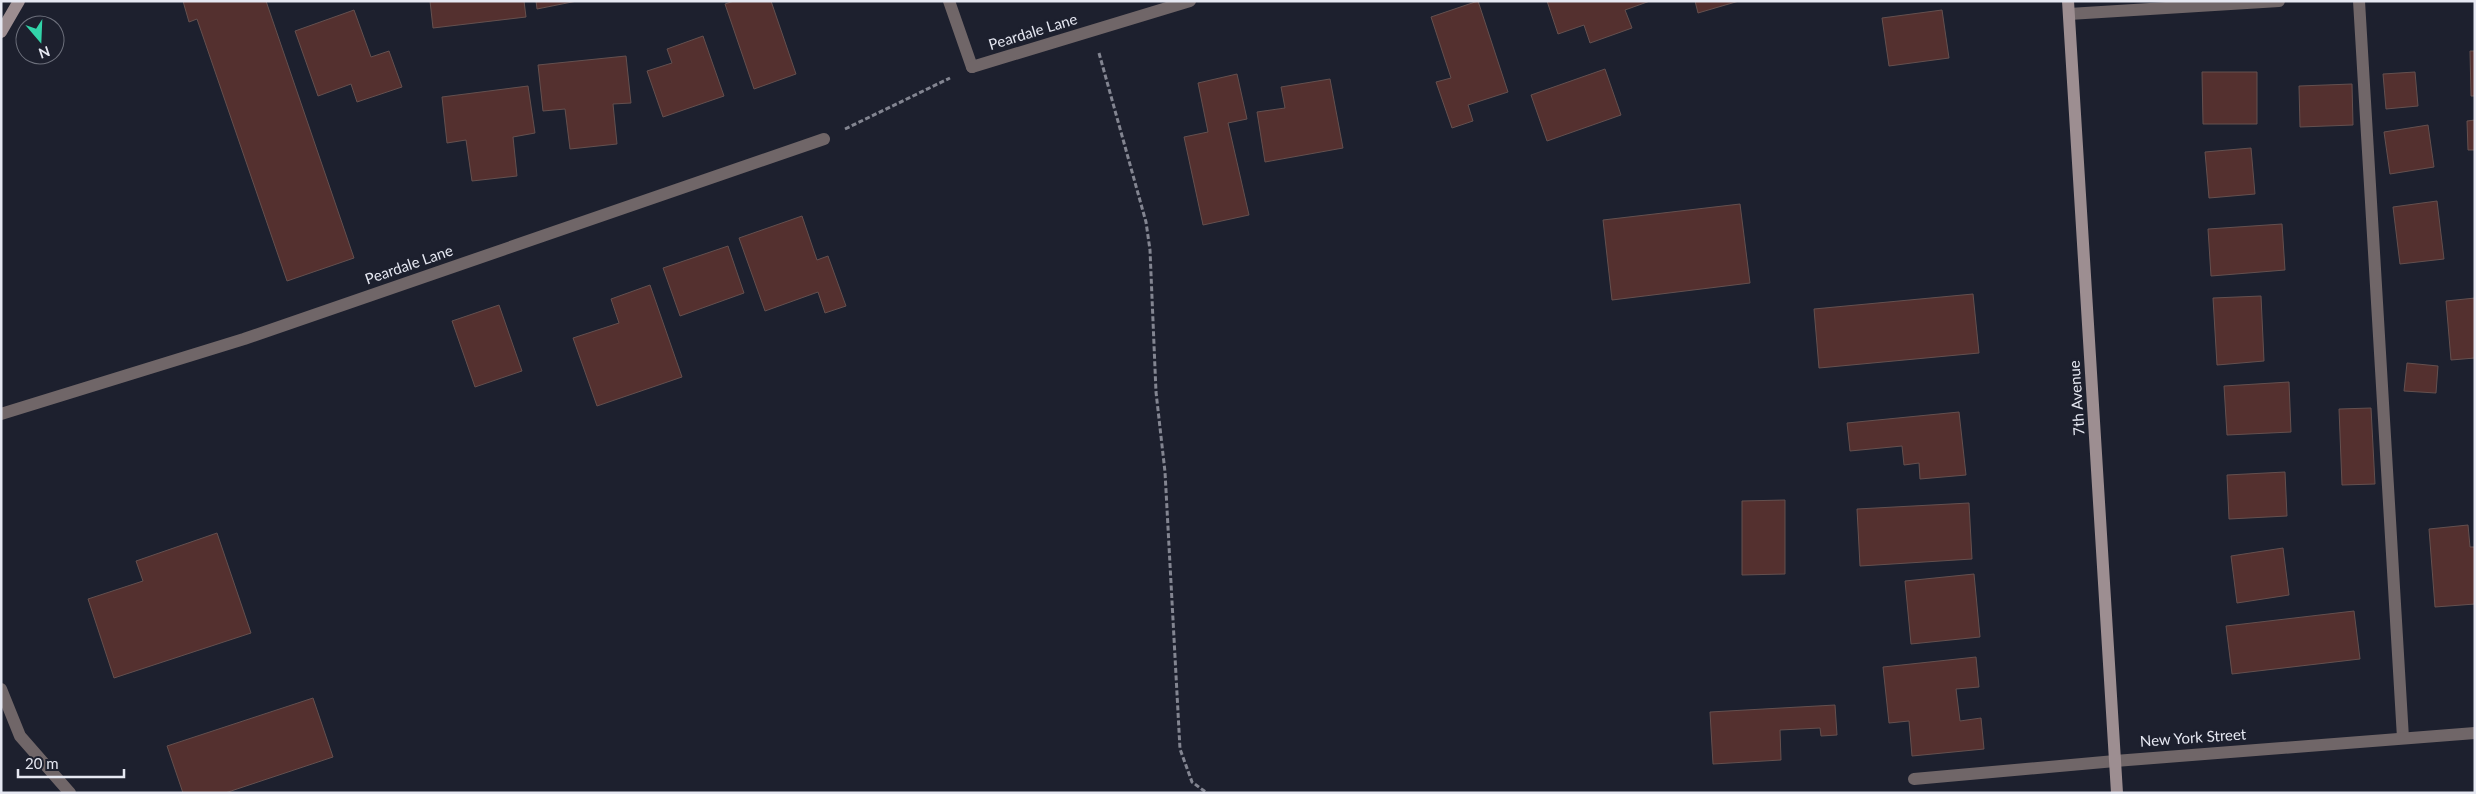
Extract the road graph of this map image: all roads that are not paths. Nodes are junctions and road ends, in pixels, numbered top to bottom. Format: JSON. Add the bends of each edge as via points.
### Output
{"nodes":[{"id":1,"x":18,"y":1,"type":"edge"},
{"id":2,"x":949,"y":1,"type":"edge"},
{"id":3,"x":1190,"y":1,"type":"edge"},
{"id":4,"x":2068,"y":1,"type":"edge"},
{"id":5,"x":2279,"y":1,"type":"edge"},
{"id":6,"x":2359,"y":1,"type":"edge"},
{"id":7,"x":2069,"y":14,"type":"junction"},
{"id":8,"x":1,"y":32,"type":"edge"},
{"id":9,"x":824,"y":139,"type":"road end"},
{"id":10,"x":1,"y":414,"type":"edge"},
{"id":11,"x":1,"y":689,"type":"edge"},
{"id":12,"x":2475,"y":733,"type":"edge"},
{"id":13,"x":2403,"y":738,"type":"junction"},
{"id":14,"x":2116,"y":761,"type":"junction"},
{"id":15,"x":1914,"y":779,"type":"dead end"},
{"id":16,"x":70,"y":793,"type":"edge"},
{"id":17,"x":2118,"y":793,"type":"edge"}],
"edges":[{"from":1,"to":8,"type":"street"},
{"from":2,"to":3,"type":"street","name":"Peardale Lane","via":[[972,67]]},
{"from":4,"to":7,"type":"street","name":"7th Avenue"},
{"from":5,"to":7,"type":"street"},
{"from":6,"to":13,"type":"street"},
{"from":7,"to":14,"type":"street","name":"7th Avenue"},
{"from":9,"to":10,"type":"street","name":"Peardale Lane","via":[[244,339]]},
{"from":11,"to":16,"type":"street","via":[[20,736]]},
{"from":12,"to":13,"type":"street","name":"New York Street"},
{"from":13,"to":14,"type":"street","name":"New York Street"},
{"from":14,"to":15,"type":"street","name":"New York Street"},
{"from":14,"to":17,"type":"street","name":"7th Avenue"}]}
